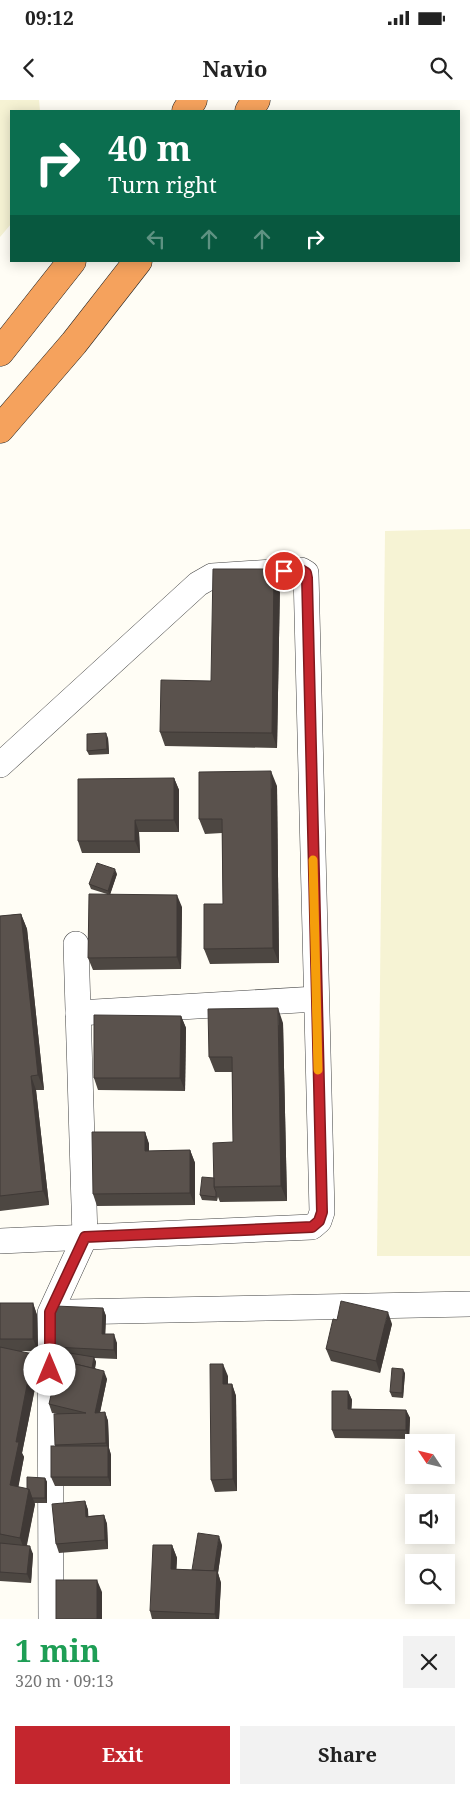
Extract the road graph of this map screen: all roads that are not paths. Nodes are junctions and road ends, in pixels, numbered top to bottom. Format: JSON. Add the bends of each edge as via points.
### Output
{"nodes":[{"id":1,"x":71,"y":262,"type":"edge"},
{"id":2,"x":137,"y":262,"type":"edge"},
{"id":3,"x":0,"y":352,"type":"edge"},
{"id":4,"x":0,"y":429,"type":"edge"},
{"id":5,"x":0,"y":765,"type":"edge"},
{"id":6,"x":76,"y":944,"type":"dead end"},
{"id":7,"x":316,"y":999,"type":"junction"},
{"id":8,"x":78,"y":1013,"type":"junction"},
{"id":9,"x":85,"y":1237,"type":"junction"},
{"id":10,"x":0,"y":1242,"type":"edge"},
{"id":11,"x":470,"y":1304,"type":"edge"},
{"id":12,"x":25,"y":1312,"type":"edge"},
{"id":13,"x":50,"y":1312,"type":"junction"},
{"id":14,"x":51,"y":1619,"type":"edge"}],
"edges":[{"from":1,"to":3,"type":"highway"},
{"from":2,"to":4,"type":"highway"},
{"from":5,"to":7,"type":"street","via":[[198,584],[212,576],[301,570],[306,573]]},
{"from":6,"to":8,"type":"street"},
{"from":7,"to":8,"type":"street"},
{"from":7,"to":9,"type":"street","via":[[322,1212],[319,1221],[312,1227]]},
{"from":8,"to":9,"type":"street"},
{"from":9,"to":10,"type":"street"},
{"from":9,"to":13,"type":"street"},
{"from":11,"to":13,"type":"street"},
{"from":12,"to":13,"type":"street"},
{"from":13,"to":14,"type":"street"}]}
